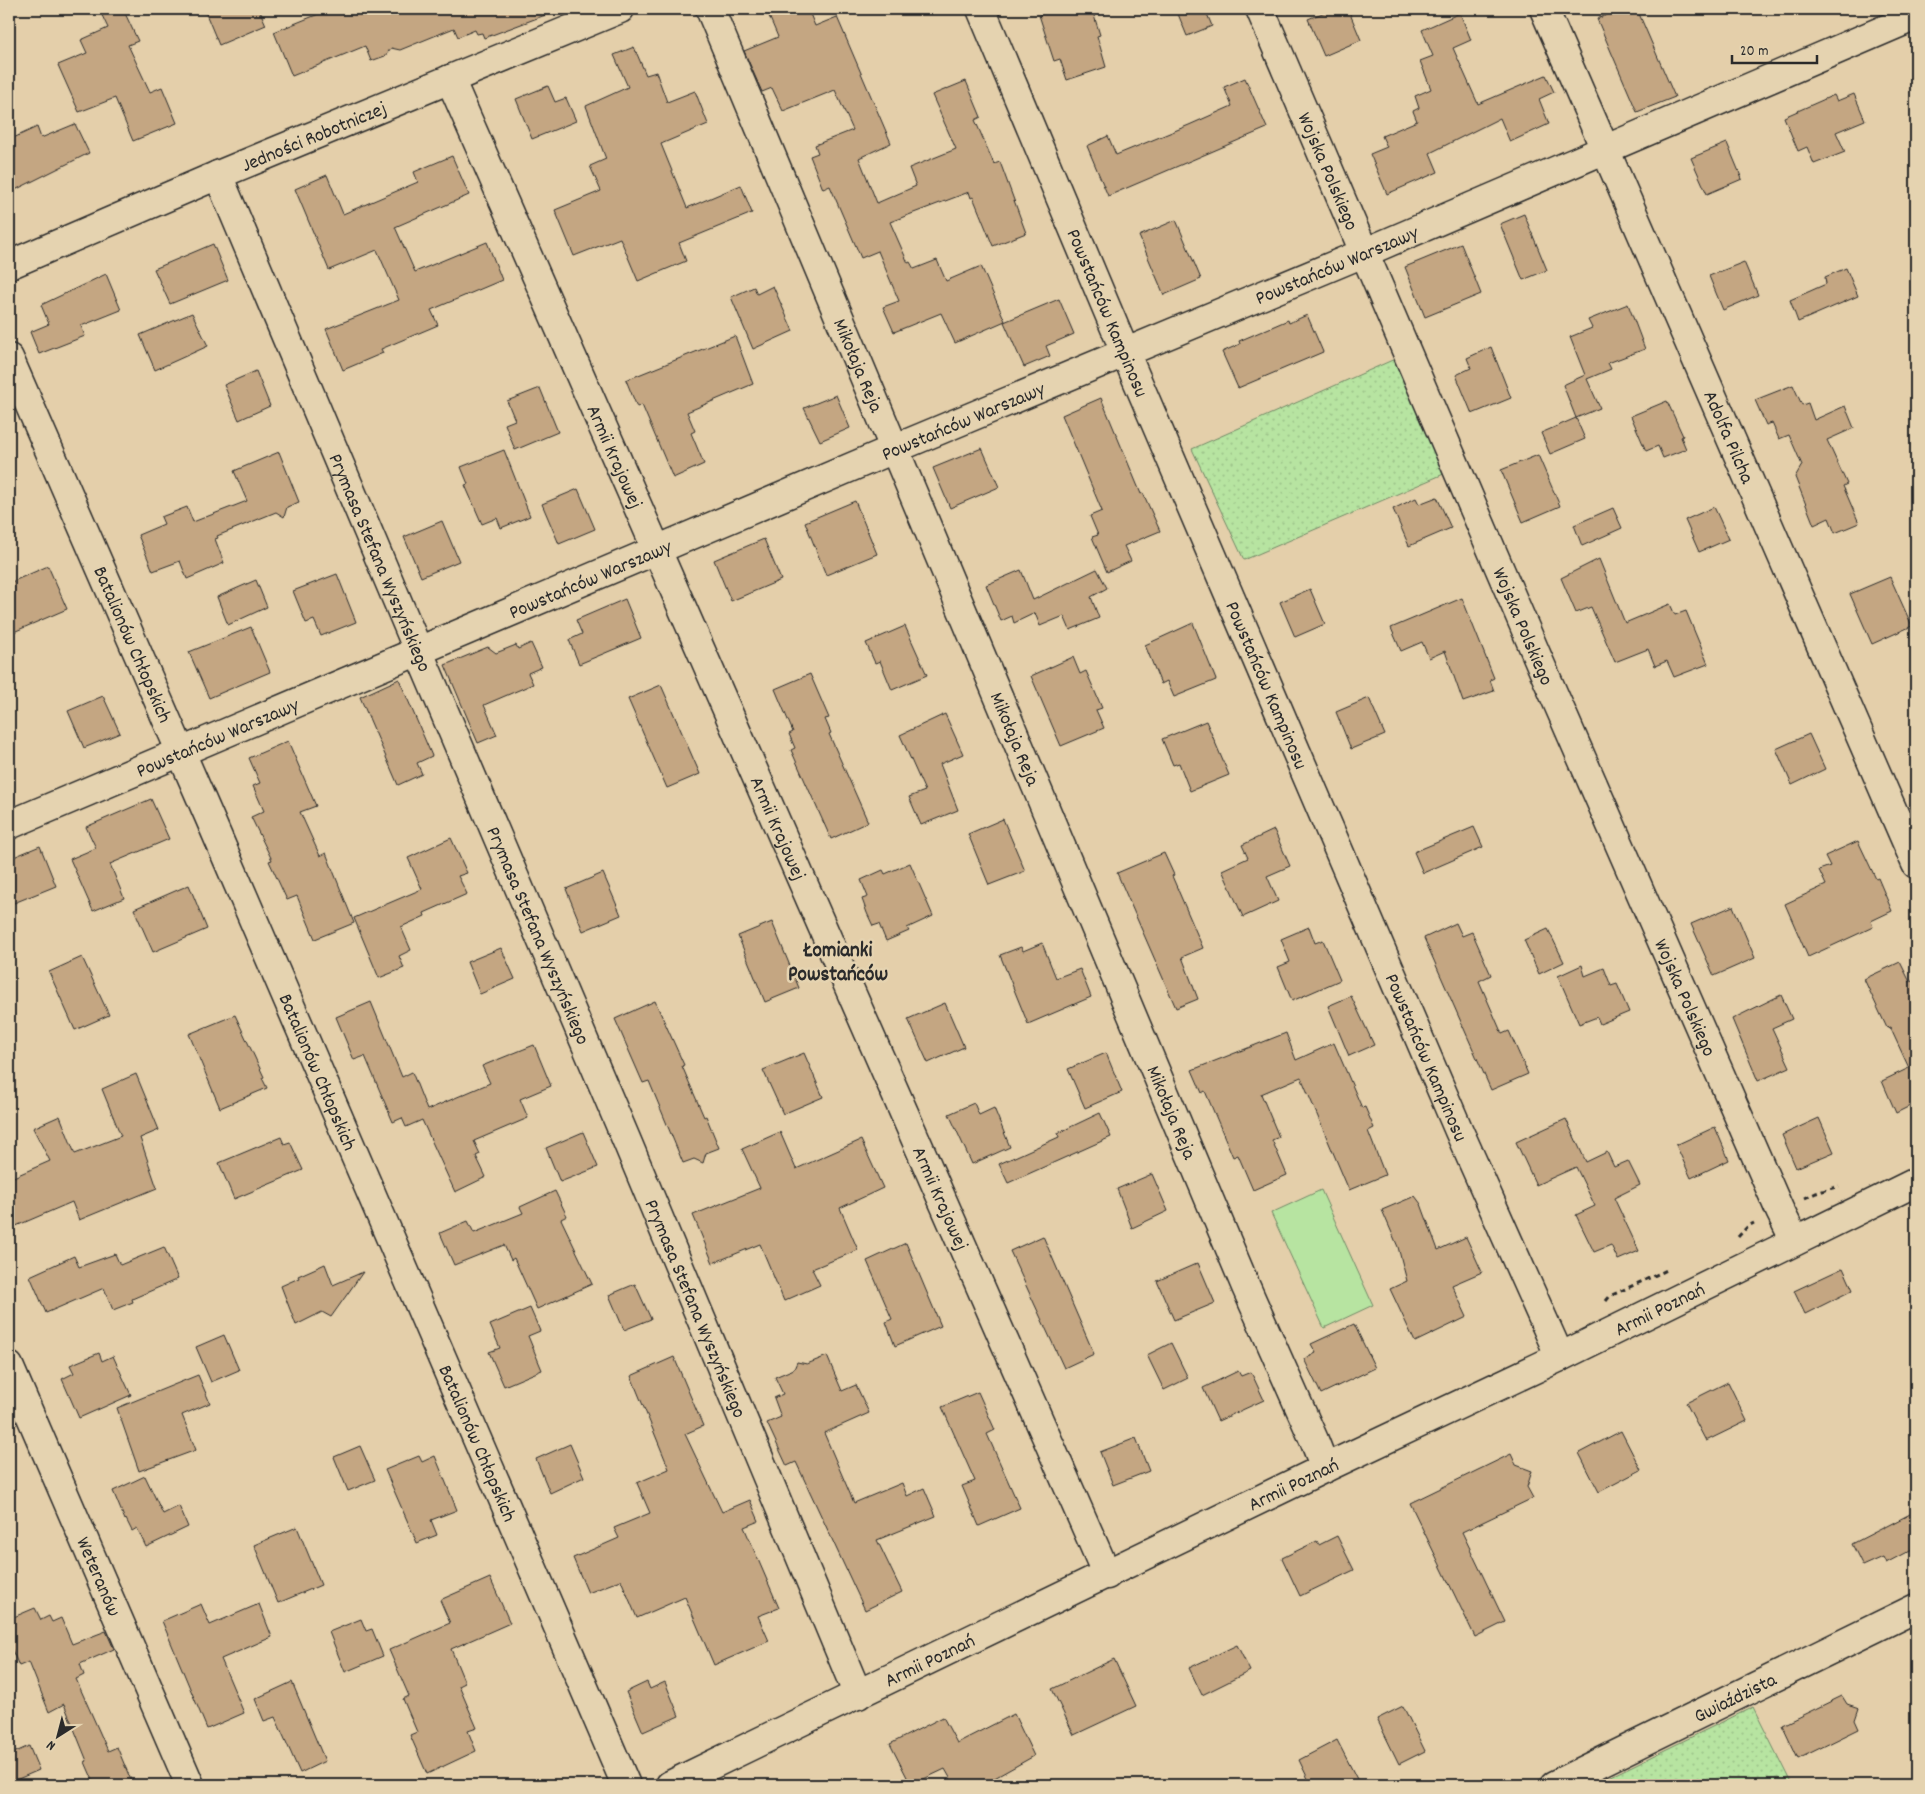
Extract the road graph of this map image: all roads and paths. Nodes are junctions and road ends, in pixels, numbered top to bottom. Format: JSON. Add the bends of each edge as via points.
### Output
{"nodes":[{"id":1,"x":620,"y":9,"type":"edge"},
{"id":2,"x":710,"y":9,"type":"edge"},
{"id":3,"x":981,"y":9,"type":"edge"},
{"id":4,"x":1260,"y":9,"type":"edge"},
{"id":5,"x":1544,"y":9,"type":"edge"},
{"id":6,"x":1916,"y":16,"type":"edge"},
{"id":7,"x":450,"y":79,"type":"junction"},
{"id":8,"x":1605,"y":150,"type":"junction"},
{"id":9,"x":218,"y":175,"type":"junction"},
{"id":10,"x":1366,"y":252,"type":"junction"},
{"id":11,"x":9,"y":265,"type":"edge"},
{"id":12,"x":1125,"y":352,"type":"junction"},
{"id":13,"x":9,"y":358,"type":"edge"},
{"id":14,"x":894,"y":449,"type":"junction"},
{"id":15,"x":656,"y":549,"type":"junction"},
{"id":16,"x":418,"y":650,"type":"junction"},
{"id":17,"x":181,"y":752,"type":"junction"},
{"id":18,"x":9,"y":825,"type":"edge"},
{"id":19,"x":1916,"y":864,"type":"edge"},
{"id":20,"x":1916,"y":1182,"type":"edge"},
{"id":21,"x":1795,"y":1241,"type":"junction"},
{"id":22,"x":1560,"y":1357,"type":"junction"},
{"id":23,"x":9,"y":1366,"type":"edge"},
{"id":24,"x":1325,"y":1468,"type":"junction"},
{"id":25,"x":1107,"y":1575,"type":"junction"},
{"id":26,"x":1916,"y":1608,"type":"edge"},
{"id":27,"x":858,"y":1695,"type":"junction"},
{"id":28,"x":190,"y":1785,"type":"edge"},
{"id":29,"x":626,"y":1785,"type":"edge"},
{"id":30,"x":670,"y":1785,"type":"edge"},
{"id":31,"x":1554,"y":1785,"type":"edge"}],
"edges":[{"from":1,"to":7,"type":"street","name":"Jedności Robotniczej"},
{"from":2,"to":14,"type":"street","name":"Mikołaja Reja"},
{"from":3,"to":12,"type":"street","name":"Powstańców Kampinosu"},
{"from":4,"to":10,"type":"street","name":"Wojska Polskiego"},
{"from":5,"to":8,"type":"street","name":"Adolfa Pilcha"},
{"from":6,"to":8,"type":"street","name":"Powstańców Warszawy"},
{"from":7,"to":9,"type":"street","name":"Jedności Robotniczej"},
{"from":7,"to":15,"type":"street","name":"Armii Krajowej"},
{"from":8,"to":10,"type":"street","name":"Powstańców Warszawy"},
{"from":8,"to":19,"type":"street","name":"Adolfa Pilcha"},
{"from":9,"to":11,"type":"street","name":"Jedności Robotniczej"},
{"from":9,"to":16,"type":"street","name":"Prymasa Stefana Wyszyńskiego"},
{"from":10,"to":12,"type":"street","name":"Powstańców Warszawy"},
{"from":10,"to":21,"type":"street","name":"Wojska Polskiego","via":[[1544,672]]},
{"from":12,"to":14,"type":"street","name":"Powstańców Warszawy"},
{"from":12,"to":22,"type":"street","name":"Powstańców Kampinosu","via":[[1459,1131]]},
{"from":13,"to":17,"type":"street","name":"Batalionów Chłopskich"},
{"from":14,"to":15,"type":"street","name":"Powstańców Warszawy"},
{"from":14,"to":24,"type":"street","name":"Mikołaja Reja"},
{"from":15,"to":16,"type":"street","name":"Powstańców Warszawy"},
{"from":15,"to":25,"type":"street","name":"Armii Krajowej"},
{"from":16,"to":17,"type":"street","name":"Powstańców Warszawy"},
{"from":16,"to":27,"type":"street","name":"Prymasa Stefana Wyszyńskiego"},
{"from":17,"to":18,"type":"street","name":"Powstańców Warszawy"},
{"from":17,"to":29,"type":"street","name":"Batalionów Chłopskich"},
{"from":20,"to":21,"type":"street","name":"Armii Poznań"},
{"from":21,"to":22,"type":"street","name":"Armii Poznań"},
{"from":22,"to":24,"type":"street","name":"Armii Poznań"},
{"from":23,"to":28,"type":"street","name":"Weteranów"},
{"from":24,"to":25,"type":"street","name":"Armii Poznań"},
{"from":25,"to":27,"type":"street","name":"Armii Poznań"},
{"from":26,"to":31,"type":"street","name":"Gwiaździsta"},
{"from":27,"to":30,"type":"street","name":"Armii Poznań"}]}
